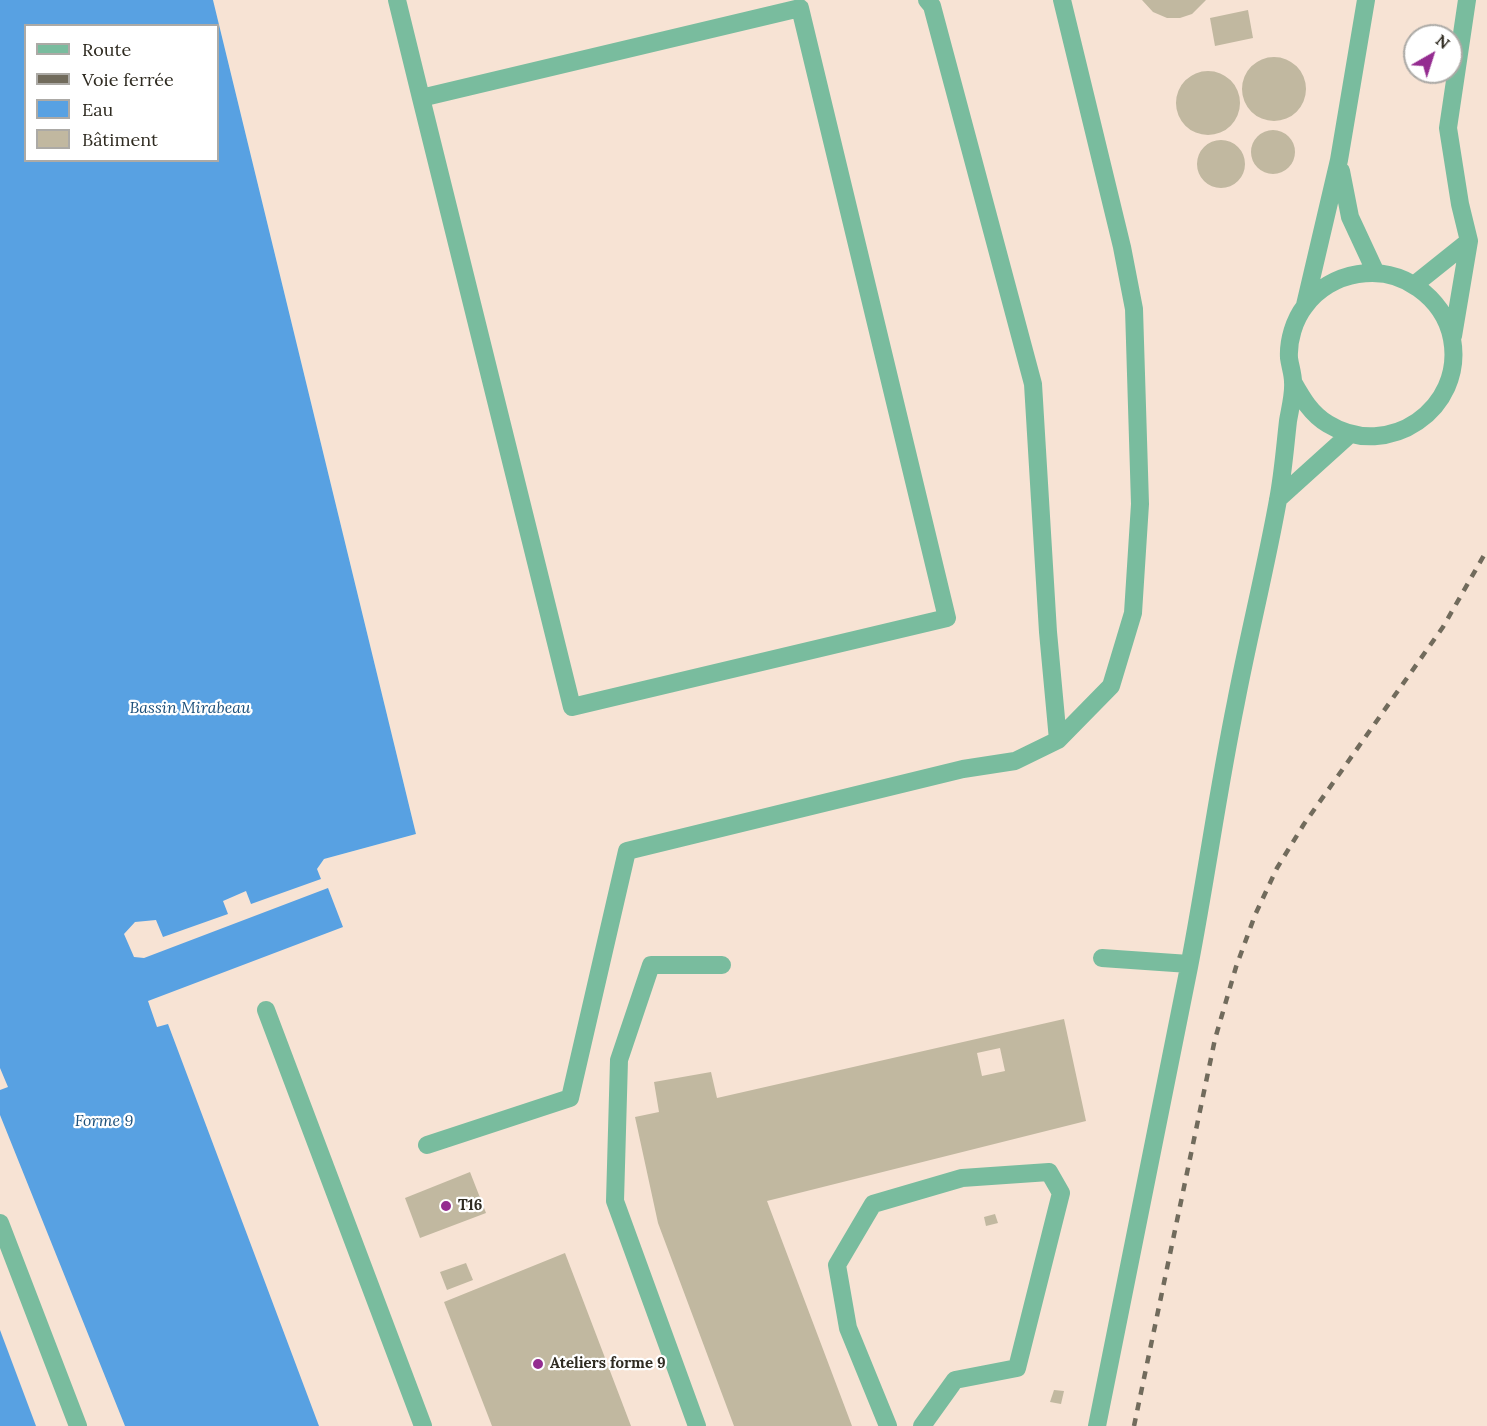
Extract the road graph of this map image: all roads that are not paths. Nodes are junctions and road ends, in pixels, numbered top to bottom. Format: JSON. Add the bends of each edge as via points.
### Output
{"nodes":[{"id":1,"x":398,"y":0,"type":"edge"},
{"id":2,"x":927,"y":0,"type":"edge"},
{"id":3,"x":1062,"y":0,"type":"edge"},
{"id":4,"x":1366,"y":0,"type":"edge"},
{"id":5,"x":1467,"y":0,"type":"edge"},
{"id":6,"x":800,"y":4,"type":"edge"},
{"id":7,"x":421,"y":98,"type":"junction"},
{"id":8,"x":1339,"y":160,"type":"junction"},
{"id":9,"x":1469,"y":241,"type":"junction"},
{"id":10,"x":1376,"y":273,"type":"junction"},
{"id":11,"x":1414,"y":285,"type":"junction"},
{"id":12,"x":1305,"y":305,"type":"junction"},
{"id":13,"x":1452,"y":340,"type":"junction"},
{"id":14,"x":1293,"y":382,"type":"junction"},
{"id":15,"x":1350,"y":434,"type":"junction"},
{"id":16,"x":1278,"y":499,"type":"junction"},
{"id":17,"x":1058,"y":740,"type":"junction"},
{"id":18,"x":1102,"y":958,"type":"dead end"},
{"id":19,"x":1189,"y":964,"type":"junction"},
{"id":20,"x":722,"y":965,"type":"dead end"},
{"id":21,"x":266,"y":1010,"type":"dead end"},
{"id":22,"x":428,"y":1145,"type":"dead end"},
{"id":23,"x":0,"y":1222,"type":"edge"},
{"id":24,"x":78,"y":1426,"type":"edge"},
{"id":25,"x":423,"y":1426,"type":"edge"},
{"id":26,"x":697,"y":1426,"type":"edge"},
{"id":27,"x":888,"y":1426,"type":"edge"},
{"id":28,"x":922,"y":1426,"type":"edge"},
{"id":29,"x":1097,"y":1426,"type":"edge"}],
"edges":[{"from":1,"to":7,"type":"lane"},
{"from":2,"to":17,"type":"lane","via":[[932,6],[1033,384]]},
{"from":3,"to":17,"type":"lane","via":[[1134,309],[1140,504],[1133,613],[1110,686]]},
{"from":4,"to":8,"type":"lane"},
{"from":5,"to":9,"type":"lane","via":[[1448,128]]},
{"from":6,"to":7,"type":"lane"},
{"from":6,"to":7,"type":"lane","via":[[947,618],[936,621],[572,707]]},
{"from":8,"to":10,"type":"lane","via":[[1350,217]]},
{"from":8,"to":12,"type":"lane"},
{"from":9,"to":11,"type":"lane"},
{"from":9,"to":13,"type":"lane"},
{"from":10,"to":11,"type":"lane","via":[[1396,276]]},
{"from":10,"to":12,"type":"lane","via":[[1349,275],[1325,287]]},
{"from":11,"to":13,"type":"lane","via":[[1432,299],[1445,318]]},
{"from":12,"to":14,"type":"lane","via":[[1293,329],[1290,346]]},
{"from":13,"to":15,"type":"lane","via":[[1453,367],[1444,393],[1427,415],[1405,430],[1378,437]]},
{"from":14,"to":15,"type":"lane","via":[[1306,405],[1326,423]]},
{"from":14,"to":16,"type":"lane"},
{"from":15,"to":16,"type":"lane"},
{"from":16,"to":19,"type":"lane","via":[[1235,704]]},
{"from":17,"to":22,"type":"lane","via":[[1015,761],[963,769],[627,851],[570,1098]]},
{"from":18,"to":19,"type":"lane"},
{"from":19,"to":29,"type":"lane"},
{"from":20,"to":26,"type":"lane","via":[[651,965],[619,1060],[615,1201]]},
{"from":21,"to":25,"type":"lane"},
{"from":23,"to":24,"type":"lane"},
{"from":27,"to":28,"type":"lane","via":[[848,1328],[837,1265],[873,1204],[962,1178],[1048,1172],[1061,1193],[1017,1368],[955,1380]]}]}
